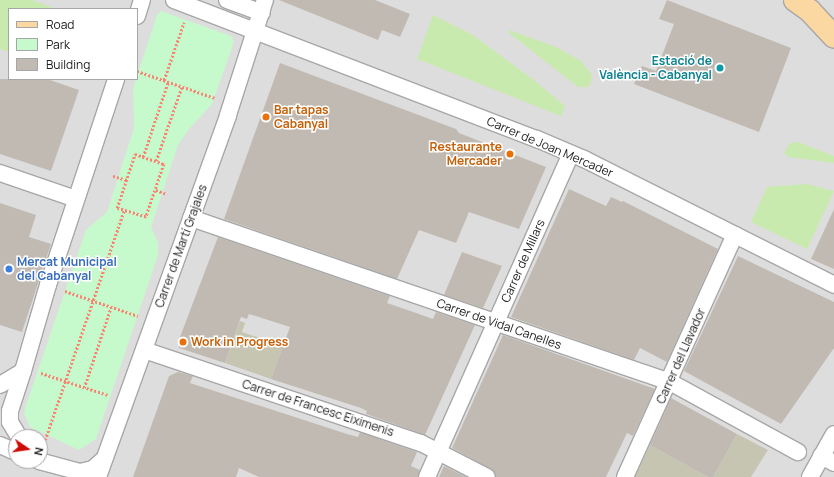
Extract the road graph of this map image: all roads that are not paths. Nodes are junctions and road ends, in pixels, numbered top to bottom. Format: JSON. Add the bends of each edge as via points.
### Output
{"nodes":[{"id":1,"x":142,"y":0,"type":"edge"},
{"id":2,"x":174,"y":0,"type":"edge"},
{"id":3,"x":227,"y":0,"type":"edge"},
{"id":4,"x":795,"y":0,"type":"edge"},
{"id":5,"x":264,"y":6,"type":"edge"},
{"id":6,"x":138,"y":13,"type":"edge"},
{"id":7,"x":257,"y":31,"type":"junction"},
{"id":8,"x":834,"y":37,"type":"edge"},
{"id":9,"x":116,"y":80,"type":"edge"},
{"id":10,"x":571,"y":154,"type":"junction"},
{"id":11,"x":0,"y":173,"type":"edge"},
{"id":12,"x":76,"y":199,"type":"junction"},
{"id":13,"x":191,"y":218,"type":"junction"},
{"id":14,"x":735,"y":235,"type":"junction"},
{"id":15,"x":834,"y":285,"type":"edge"},
{"id":16,"x":495,"y":323,"type":"junction"},
{"id":17,"x":144,"y":350,"type":"junction"},
{"id":18,"x":22,"y":371,"type":"junction"},
{"id":19,"x":670,"y":382,"type":"junction"},
{"id":20,"x":0,"y":385,"type":"edge"},
{"id":21,"x":14,"y":429,"type":"edge"},
{"id":22,"x":834,"y":434,"type":"edge"},
{"id":23,"x":48,"y":451,"type":"edge"},
{"id":24,"x":439,"y":451,"type":"junction"},
{"id":25,"x":798,"y":452,"type":"dead end"},
{"id":26,"x":103,"y":460,"type":"junction"},
{"id":27,"x":828,"y":460,"type":"edge"},
{"id":28,"x":48,"y":464,"type":"edge"},
{"id":29,"x":65,"y":470,"type":"junction"},
{"id":30,"x":98,"y":477,"type":"edge"},
{"id":31,"x":427,"y":477,"type":"edge"},
{"id":32,"x":487,"y":477,"type":"edge"},
{"id":33,"x":625,"y":477,"type":"edge"},
{"id":34,"x":810,"y":477,"type":"edge"}],
"edges":[{"from":1,"to":6,"type":"street"},
{"from":2,"to":7,"type":"street"},
{"from":3,"to":5,"type":"street","name":"Carrer de Martí Grajales"},
{"from":4,"to":8,"type":"main road","via":[[810,11]]},
{"from":5,"to":7,"type":"street","name":"Carrer de Martí Grajales"},
{"from":7,"to":10,"type":"street","name":"Carrer de Joan Mercader"},
{"from":7,"to":13,"type":"street","name":"Carrer de Martí Grajales"},
{"from":9,"to":12,"type":"street"},
{"from":10,"to":14,"type":"street","name":"Carrer de Joan Mercader"},
{"from":10,"to":16,"type":"street","name":"Carrer de Millars"},
{"from":11,"to":12,"type":"street"},
{"from":12,"to":18,"type":"street"},
{"from":13,"to":16,"type":"street","name":"Carrer de Vidal Canelles"},
{"from":13,"to":17,"type":"street","name":"Carrer de Martí Grajales"},
{"from":14,"to":15,"type":"street","name":"Carrer de Joan Mercader"},
{"from":14,"to":19,"type":"street","name":"Carrer del Llavador"},
{"from":16,"to":19,"type":"street","name":"Carrer de Vidal Canelles"},
{"from":16,"to":24,"type":"street","name":"Carrer de Millars"},
{"from":17,"to":24,"type":"street","name":"Carrer de Francesc Eiximenis"},
{"from":17,"to":26,"type":"street","name":"Carrer de Martí Grajales"},
{"from":18,"to":20,"type":"street"},
{"from":18,"to":21,"type":"street","via":[[10,411],[10,422]]},
{"from":19,"to":25,"type":"street","name":"Carrer de Vidal Canelles"},
{"from":19,"to":33,"type":"street","name":"Carrer del Llavador"},
{"from":22,"to":27,"type":"street"},
{"from":23,"to":29,"type":"street"},
{"from":24,"to":31,"type":"street","name":"Carrer de Millars"},
{"from":24,"to":32,"type":"street","name":"Carrer de Francesc Eiximenis"},
{"from":26,"to":29,"type":"street","via":[[93,469],[80,472]]},
{"from":26,"to":30,"type":"street","name":"Carrer de Martí Grajales"},
{"from":27,"to":34,"type":"street"},
{"from":28,"to":29,"type":"street"}]}
